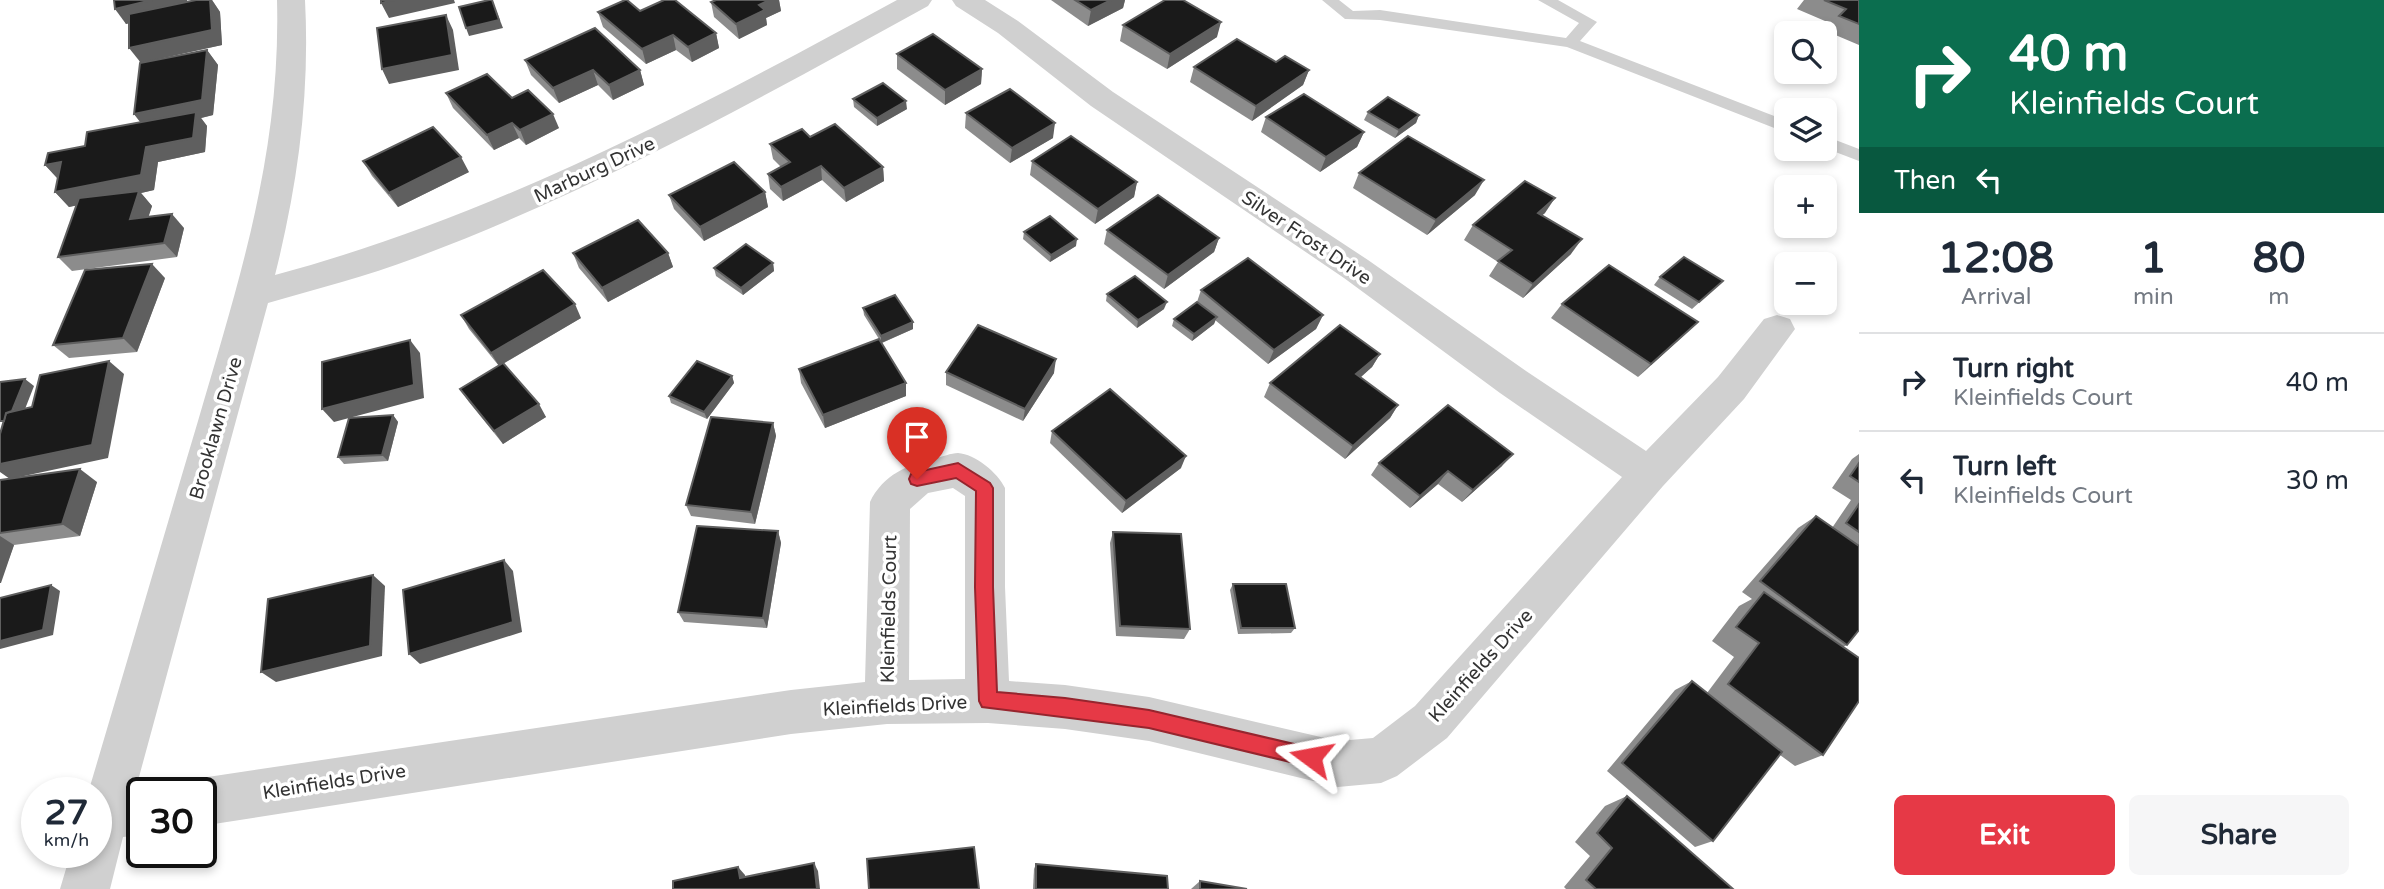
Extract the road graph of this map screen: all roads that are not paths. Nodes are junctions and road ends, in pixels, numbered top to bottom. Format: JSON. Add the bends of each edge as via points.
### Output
{"nodes":[{"id":1,"x":291,"y":0,"type":"edge"},
{"id":2,"x":918,"y":0,"type":"edge"},
{"id":3,"x":966,"y":0,"type":"edge"},
{"id":4,"x":1329,"y":0,"type":"edge"},
{"id":5,"x":1546,"y":0,"type":"edge"},
{"id":6,"x":1570,"y":43,"type":"junction"},
{"id":7,"x":1774,"y":122,"type":"edge"},
{"id":8,"x":1837,"y":147,"type":"edge"},
{"id":9,"x":1859,"y":156,"type":"edge"},
{"id":10,"x":252,"y":294,"type":"junction"},
{"id":11,"x":1777,"y":329,"type":"dead end"},
{"id":12,"x":1649,"y":474,"type":"junction"},
{"id":13,"x":988,"y":701,"type":"junction"},
{"id":14,"x":887,"y":702,"type":"junction"},
{"id":15,"x":217,"y":800,"type":"edge"},
{"id":16,"x":112,"y":824,"type":"edge"},
{"id":17,"x":94,"y":868,"type":"edge"},
{"id":18,"x":85,"y":889,"type":"edge"}],
"edges":[{"from":1,"to":10,"type":"street","name":"Brooklawn Drive","via":[[291,96],[284,155]]},
{"from":2,"to":10,"type":"street","name":"Marburg Drive","via":[[723,107],[514,206],[403,249]]},
{"from":3,"to":12,"type":"street","name":"Silver Frost Drive","via":[[1102,99]]},
{"from":4,"to":6,"type":"lane","via":[[1350,16],[1380,15]]},
{"from":5,"to":6,"type":"lane","via":[[1589,22]]},
{"from":6,"to":7,"type":"lane"},
{"from":8,"to":9,"type":"lane"},
{"from":10,"to":16,"type":"street","name":"Brooklawn Drive"},
{"from":11,"to":12,"type":"street","name":"Kleinfields Drive","via":[[1731,388]]},
{"from":12,"to":13,"type":"street","name":"Kleinfields Drive","via":[[1431,722],[1381,760],[1338,764],[1149,719]]},
{"from":13,"to":14,"type":"street","name":"Kleinfields Drive"},
{"from":13,"to":14,"type":"street","name":"Kleinfields Court","via":[[985,488],[958,470],[917,479],[890,502]]},
{"from":14,"to":15,"type":"street","name":"Kleinfields Drive","via":[[791,712]]},
{"from":17,"to":18,"type":"street","name":"Brooklawn Drive"}]}
